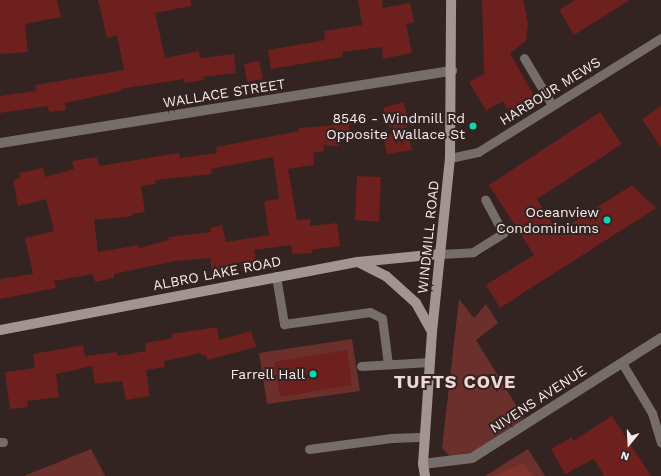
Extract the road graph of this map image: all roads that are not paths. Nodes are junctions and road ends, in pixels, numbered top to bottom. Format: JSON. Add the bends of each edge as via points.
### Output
{"nodes":[{"id":1,"x":451,"y":0,"type":"edge"},
{"id":2,"x":661,"y":38,"type":"edge"},
{"id":3,"x":524,"y":58,"type":"dead end"},
{"id":4,"x":452,"y":71,"type":"junction"},
{"id":5,"x":552,"y":105,"type":"junction"},
{"id":6,"x":0,"y":143,"type":"edge"},
{"id":7,"x":450,"y":158,"type":"junction"},
{"id":8,"x":485,"y":199,"type":"dead end"},
{"id":9,"x":440,"y":254,"type":"junction"},
{"id":10,"x":358,"y":262,"type":"junction"},
{"id":11,"x":276,"y":276,"type":"junction"},
{"id":12,"x":0,"y":330,"type":"edge"},
{"id":13,"x":432,"y":332,"type":"junction"},
{"id":14,"x":661,"y":338,"type":"edge"},
{"id":15,"x":430,"y":362,"type":"junction"},
{"id":16,"x":622,"y":362,"type":"junction"},
{"id":17,"x":388,"y":364,"type":"junction"},
{"id":18,"x":361,"y":366,"type":"dead end"},
{"id":19,"x":657,"y":415,"type":"edge"},
{"id":20,"x":425,"y":437,"type":"junction"},
{"id":21,"x":661,"y":443,"type":"edge"},
{"id":22,"x":309,"y":449,"type":"dead end"},
{"id":23,"x":423,"y":464,"type":"junction"},
{"id":24,"x":425,"y":476,"type":"edge"}],
"edges":[{"from":1,"to":4,"type":"main road","name":"WINDMILL ROAD"},
{"from":2,"to":5,"type":"lane","name":"HARBOUR MEWS"},
{"from":3,"to":5,"type":"lane"},
{"from":4,"to":6,"type":"street","name":"WALLACE STREET"},
{"from":4,"to":7,"type":"main road","name":"WINDMILL ROAD"},
{"from":5,"to":7,"type":"lane","name":"HARBOUR MEWS","via":[[478,152]]},
{"from":7,"to":9,"type":"main road","name":"WINDMILL ROAD"},
{"from":8,"to":9,"type":"lane","via":[[503,233],[473,252]]},
{"from":9,"to":10,"type":"main road","name":"ALBRO LAKE ROAD"},
{"from":9,"to":13,"type":"main road","name":"WINDMILL ROAD"},
{"from":10,"to":11,"type":"main road","name":"ALBRO LAKE ROAD"},
{"from":10,"to":13,"type":"main road","via":[[386,276],[416,303]]},
{"from":11,"to":12,"type":"main road","name":"ALBRO LAKE ROAD"},
{"from":11,"to":17,"type":"lane","via":[[284,324],[370,312],[382,318]]},
{"from":13,"to":15,"type":"main road","name":"WINDMILL ROAD"},
{"from":14,"to":16,"type":"street","name":"NIVENS AVENUE"},
{"from":15,"to":17,"type":"lane"},
{"from":15,"to":20,"type":"main road","name":"WINDMILL ROAD"},
{"from":16,"to":19,"type":"lane"},
{"from":16,"to":23,"type":"street","name":"NIVENS AVENUE","via":[[472,458]]},
{"from":17,"to":18,"type":"lane"},
{"from":19,"to":21,"type":"lane"},
{"from":20,"to":22,"type":"lane","via":[[391,438]]},
{"from":20,"to":23,"type":"main road","name":"WINDMILL ROAD"},
{"from":23,"to":24,"type":"main road","name":"WINDMILL ROAD"}]}
